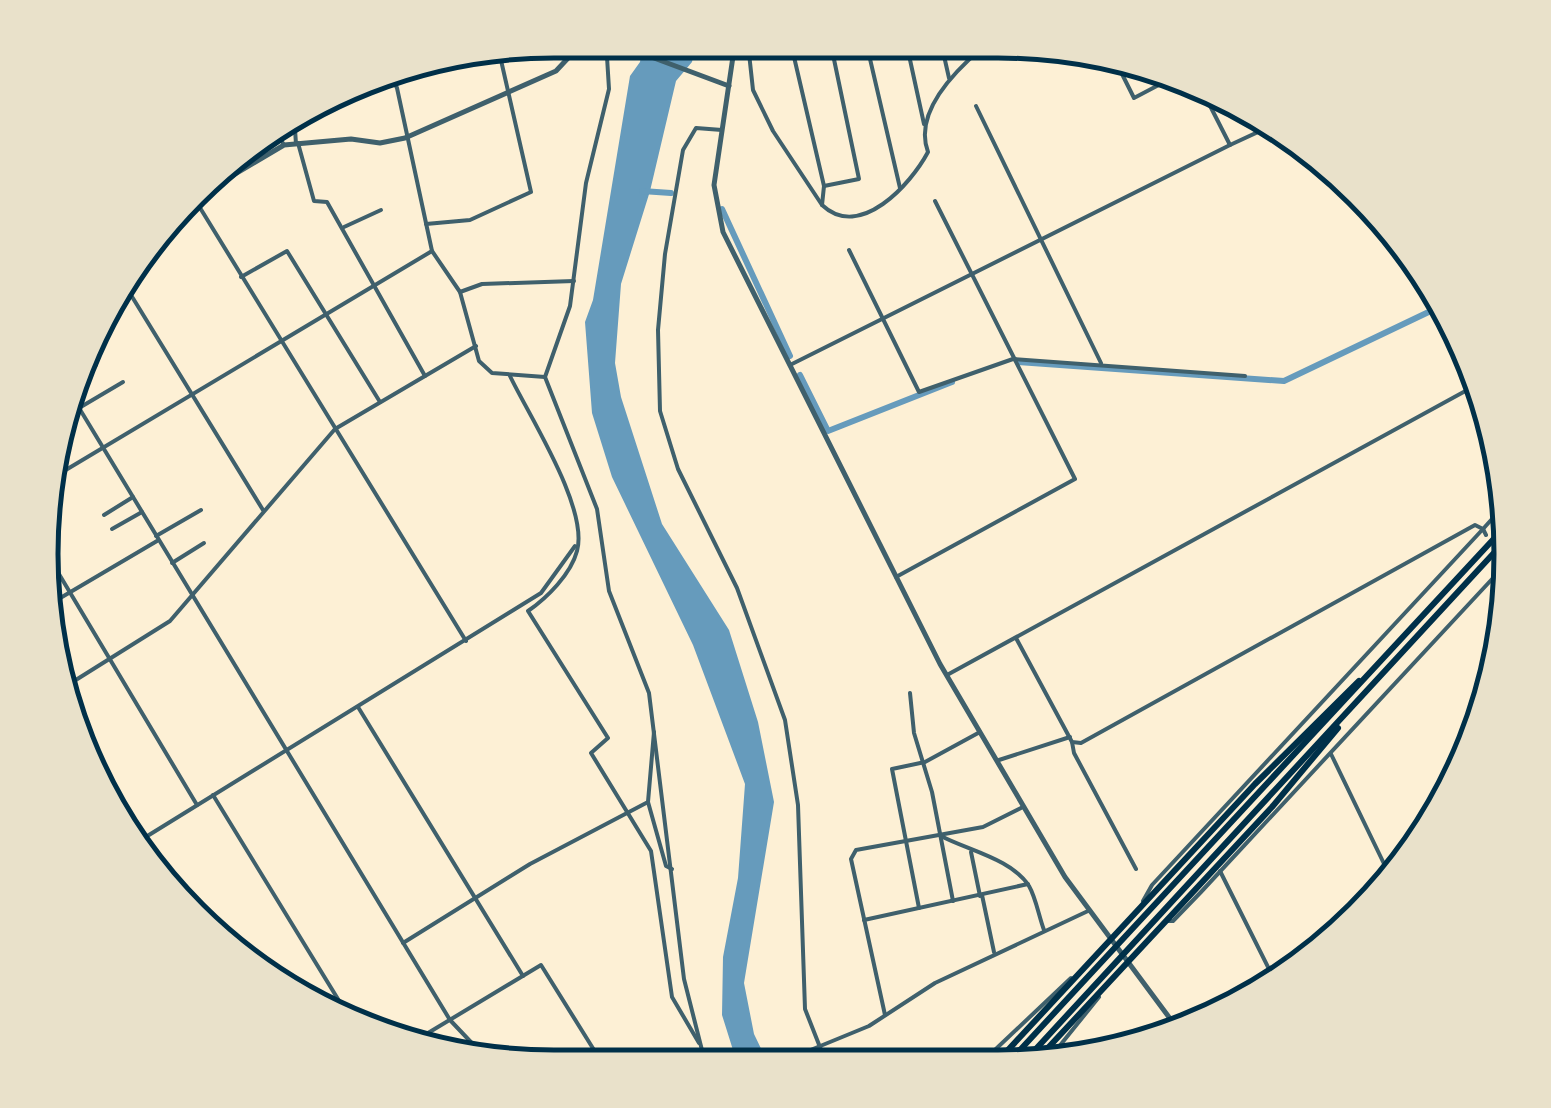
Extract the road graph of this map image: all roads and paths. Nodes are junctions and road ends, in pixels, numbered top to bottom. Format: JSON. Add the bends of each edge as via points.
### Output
{"nodes":[{"id":1,"x":570,"y":58,"type":"edge"},
{"id":2,"x":607,"y":58,"type":"edge"},
{"id":3,"x":654,"y":58,"type":"edge"},
{"id":4,"x":733,"y":58,"type":"edge"},
{"id":5,"x":750,"y":58,"type":"edge"},
{"id":6,"x":794,"y":58,"type":"edge"},
{"id":7,"x":834,"y":58,"type":"edge"},
{"id":8,"x":870,"y":58,"type":"edge"},
{"id":9,"x":910,"y":58,"type":"edge"},
{"id":10,"x":944,"y":58,"type":"edge"},
{"id":11,"x":971,"y":58,"type":"edge"},
{"id":12,"x":501,"y":61,"type":"edge"},
{"id":13,"x":1122,"y":73,"type":"edge"},
{"id":14,"x":949,"y":78,"type":"junction"},
{"id":15,"x":394,"y":84,"type":"edge"},
{"id":16,"x":1159,"y":85,"type":"edge"},
{"id":17,"x":729,"y":86,"type":"junction"},
{"id":18,"x":507,"y":92,"type":"junction"},
{"id":19,"x":976,"y":106,"type":"dead end"},
{"id":20,"x":1210,"y":106,"type":"edge"},
{"id":21,"x":924,"y":124,"type":"junction"},
{"id":22,"x":296,"y":130,"type":"edge"},
{"id":23,"x":722,"y":130,"type":"junction"},
{"id":24,"x":1257,"y":132,"type":"edge"},
{"id":25,"x":405,"y":138,"type":"junction"},
{"id":26,"x":281,"y":139,"type":"edge"},
{"id":27,"x":284,"y":144,"type":"junction"},
{"id":28,"x":297,"y":144,"type":"junction"},
{"id":29,"x":1230,"y":145,"type":"junction"},
{"id":30,"x":244,"y":166,"type":"edge"},
{"id":31,"x":824,"y":186,"type":"junction"},
{"id":32,"x":900,"y":188,"type":"junction"},
{"id":33,"x":935,"y":201,"type":"dead end"},
{"id":34,"x":822,"y":205,"type":"junction"},
{"id":35,"x":199,"y":208,"type":"edge"},
{"id":36,"x":380,"y":210,"type":"dead end"},
{"id":37,"x":426,"y":224,"type":"junction"},
{"id":38,"x":344,"y":227,"type":"junction"},
{"id":39,"x":1042,"y":239,"type":"junction"},
{"id":40,"x":848,"y":250,"type":"dead end"},
{"id":41,"x":432,"y":251,"type":"junction"},
{"id":42,"x":970,"y":275,"type":"junction"},
{"id":43,"x":241,"y":278,"type":"junction"},
{"id":44,"x":574,"y":281,"type":"junction"},
{"id":45,"x":371,"y":285,"type":"junction"},
{"id":46,"x":460,"y":292,"type":"junction"},
{"id":47,"x":131,"y":295,"type":"edge"},
{"id":48,"x":325,"y":312,"type":"junction"},
{"id":49,"x":882,"y":318,"type":"junction"},
{"id":50,"x":279,"y":340,"type":"junction"},
{"id":51,"x":476,"y":346,"type":"junction"},
{"id":52,"x":1012,"y":360,"type":"junction"},
{"id":53,"x":791,"y":364,"type":"junction"},
{"id":54,"x":1102,"y":365,"type":"junction"},
{"id":55,"x":426,"y":376,"type":"junction"},
{"id":56,"x":510,"y":376,"type":"junction"},
{"id":57,"x":545,"y":376,"type":"junction"},
{"id":58,"x":1244,"y":376,"type":"dead end"},
{"id":59,"x":123,"y":382,"type":"dead end"},
{"id":60,"x":1466,"y":390,"type":"edge"},
{"id":61,"x":192,"y":394,"type":"junction"},
{"id":62,"x":380,"y":403,"type":"junction"},
{"id":63,"x":79,"y":408,"type":"joint"},
{"id":64,"x":335,"y":430,"type":"junction"},
{"id":65,"x":103,"y":448,"type":"junction"},
{"id":66,"x":65,"y":471,"type":"edge"},
{"id":67,"x":133,"y":497,"type":"junction"},
{"id":68,"x":201,"y":510,"type":"dead end"},
{"id":69,"x":264,"y":510,"type":"junction"},
{"id":70,"x":142,"y":512,"type":"junction"},
{"id":71,"x":104,"y":515,"type":"dead end"},
{"id":72,"x":1492,"y":522,"type":"edge"},
{"id":73,"x":112,"y":529,"type":"dead end"},
{"id":74,"x":1485,"y":532,"type":"junction"},
{"id":75,"x":157,"y":538,"type":"junction"},
{"id":76,"x":1493,"y":540,"type":"edge"},
{"id":77,"x":204,"y":544,"type":"dead end"},
{"id":78,"x":578,"y":546,"type":"junction"},
{"id":79,"x":1494,"y":553,"type":"edge"},
{"id":80,"x":172,"y":563,"type":"junction"},
{"id":81,"x":59,"y":574,"type":"edge"},
{"id":82,"x":1493,"y":575,"type":"edge"},
{"id":83,"x":896,"y":577,"type":"junction"},
{"id":84,"x":70,"y":592,"type":"junction"},
{"id":85,"x":192,"y":595,"type":"junction"},
{"id":86,"x":60,"y":598,"type":"edge"},
{"id":87,"x":1016,"y":638,"type":"junction"},
{"id":88,"x":466,"y":641,"type":"junction"},
{"id":89,"x":109,"y":658,"type":"junction"},
{"id":90,"x":947,"y":675,"type":"junction"},
{"id":91,"x":73,"y":680,"type":"edge"},
{"id":92,"x":910,"y":693,"type":"dead end"},
{"id":93,"x":358,"y":707,"type":"junction"},
{"id":94,"x":654,"y":732,"type":"junction"},
{"id":95,"x":980,"y":732,"type":"junction"},
{"id":96,"x":1311,"y":733,"type":"junction"},
{"id":97,"x":1071,"y":739,"type":"junction"},
{"id":98,"x":1320,"y":746,"type":"junction"},
{"id":99,"x":286,"y":750,"type":"junction"},
{"id":100,"x":1331,"y":754,"type":"junction"},
{"id":101,"x":996,"y":760,"type":"junction"},
{"id":102,"x":925,"y":762,"type":"junction"},
{"id":103,"x":213,"y":795,"type":"junction"},
{"id":104,"x":648,"y":802,"type":"junction"},
{"id":105,"x":197,"y":805,"type":"junction"},
{"id":106,"x":1024,"y":807,"type":"junction"},
{"id":107,"x":626,"y":810,"type":"junction"},
{"id":108,"x":939,"y":834,"type":"junction"},
{"id":109,"x":146,"y":837,"type":"edge"},
{"id":110,"x":906,"y":840,"type":"junction"},
{"id":111,"x":970,"y":851,"type":"junction"},
{"id":112,"x":1384,"y":864,"type":"edge"},
{"id":113,"x":1136,"y":868,"type":"dead end"},
{"id":114,"x":672,"y":870,"type":"junction"},
{"id":115,"x":1220,"y":872,"type":"junction"},
{"id":116,"x":1028,"y":884,"type":"junction"},
{"id":117,"x":981,"y":896,"type":"junction"},
{"id":118,"x":475,"y":899,"type":"junction"},
{"id":119,"x":953,"y":902,"type":"junction"},
{"id":120,"x":919,"y":908,"type":"junction"},
{"id":121,"x":1088,"y":911,"type":"junction"},
{"id":122,"x":1135,"y":914,"type":"junction"},
{"id":123,"x":864,"y":920,"type":"junction"},
{"id":124,"x":1167,"y":921,"type":"junction"},
{"id":125,"x":1044,"y":930,"type":"junction"},
{"id":126,"x":1111,"y":940,"type":"junction"},
{"id":127,"x":404,"y":943,"type":"junction"},
{"id":128,"x":994,"y":952,"type":"junction"},
{"id":129,"x":1129,"y":962,"type":"junction"},
{"id":130,"x":1269,"y":969,"type":"edge"},
{"id":131,"x":1078,"y":974,"type":"junction"},
{"id":132,"x":523,"y":976,"type":"junction"},
{"id":133,"x":1104,"y":989,"type":"junction"},
{"id":134,"x":339,"y":1002,"type":"edge"},
{"id":135,"x":885,"y":1016,"type":"junction"},
{"id":136,"x":1171,"y":1019,"type":"edge"},
{"id":137,"x":450,"y":1020,"type":"junction"},
{"id":138,"x":426,"y":1034,"type":"edge"},
{"id":139,"x":698,"y":1042,"type":"junction"},
{"id":140,"x":472,"y":1043,"type":"edge"},
{"id":141,"x":1059,"y":1046,"type":"edge"},
{"id":142,"x":1049,"y":1047,"type":"edge"},
{"id":143,"x":1037,"y":1048,"type":"edge"},
{"id":144,"x":819,"y":1049,"type":"joint"},
{"id":145,"x":1021,"y":1049,"type":"edge"},
{"id":146,"x":594,"y":1050,"type":"edge"},
{"id":147,"x":701,"y":1050,"type":"edge"},
{"id":148,"x":995,"y":1050,"type":"edge"},
{"id":149,"x":1007,"y":1050,"type":"edge"}],
"edges":[{"from":1,"to":18,"type":"street"},
{"from":2,"to":44,"type":"street","via":[[609,89],[586,183]]},
{"from":3,"to":17,"type":"street"},
{"from":4,"to":17,"type":"street"},
{"from":5,"to":34,"type":"street","via":[[754,90],[773,131]]},
{"from":6,"to":31,"type":"street"},
{"from":7,"to":31,"type":"street","via":[[859,179]]},
{"from":8,"to":32,"type":"street"},
{"from":9,"to":21,"type":"street"},
{"from":10,"to":14,"type":"street"},
{"from":11,"to":14,"type":"street"},
{"from":12,"to":18,"type":"street"},
{"from":13,"to":16,"type":"street","via":[[1134,98]]},
{"from":14,"to":21,"type":"street"},
{"from":15,"to":25,"type":"street"},
{"from":17,"to":23,"type":"street"},
{"from":18,"to":25,"type":"street"},
{"from":18,"to":37,"type":"street","via":[[531,192],[470,220]]},
{"from":19,"to":39,"type":"street"},
{"from":20,"to":29,"type":"street"},
{"from":21,"to":32,"type":"street","via":[[928,152]]},
{"from":22,"to":28,"type":"street"},
{"from":23,"to":53,"type":"street","via":[[716,210]]},
{"from":23,"to":144,"type":"street","via":[[696,128],[683,150],[660,298],[660,411],[678,469],[737,588],[785,720],[798,804],[805,1009]]},
{"from":24,"to":29,"type":"street"},
{"from":25,"to":28,"type":"street"},
{"from":25,"to":37,"type":"street"},
{"from":26,"to":27,"type":"street"},
{"from":27,"to":28,"type":"street"},
{"from":27,"to":30,"type":"street"},
{"from":28,"to":38,"type":"street","via":[[314,201],[327,202]]},
{"from":29,"to":39,"type":"street"},
{"from":31,"to":34,"type":"street"},
{"from":32,"to":34,"type":"street","via":[[869,214],[843,216]]},
{"from":33,"to":42,"type":"street"},
{"from":35,"to":43,"type":"street"},
{"from":36,"to":38,"type":"street"},
{"from":37,"to":41,"type":"street"},
{"from":38,"to":45,"type":"street"},
{"from":39,"to":42,"type":"street"},
{"from":39,"to":54,"type":"street"},
{"from":40,"to":49,"type":"street"},
{"from":41,"to":45,"type":"street"},
{"from":41,"to":46,"type":"street"},
{"from":42,"to":49,"type":"street"},
{"from":42,"to":52,"type":"street"},
{"from":43,"to":48,"type":"street","via":[[287,251]]},
{"from":43,"to":50,"type":"street"},
{"from":44,"to":46,"type":"street","via":[[482,284]]},
{"from":44,"to":57,"type":"street"},
{"from":45,"to":48,"type":"street"},
{"from":45,"to":55,"type":"street"},
{"from":46,"to":51,"type":"street"},
{"from":47,"to":61,"type":"street"},
{"from":48,"to":50,"type":"street"},
{"from":48,"to":62,"type":"street"},
{"from":49,"to":52,"type":"street","via":[[918,392]]},
{"from":49,"to":53,"type":"street"},
{"from":50,"to":61,"type":"street"},
{"from":50,"to":64,"type":"street"},
{"from":51,"to":55,"type":"street"},
{"from":51,"to":56,"type":"street","via":[[484,370]]},
{"from":52,"to":54,"type":"street"},
{"from":52,"to":83,"type":"street","via":[[1076,479]]},
{"from":53,"to":83,"type":"street"},
{"from":54,"to":58,"type":"street"},
{"from":55,"to":62,"type":"street"},
{"from":56,"to":57,"type":"street"},
{"from":56,"to":78,"type":"street","via":[[572,503]]},
{"from":57,"to":94,"type":"street","via":[[597,510],[609,591],[649,693]]},
{"from":59,"to":63,"type":"street"},
{"from":60,"to":87,"type":"street"},
{"from":61,"to":65,"type":"street"},
{"from":61,"to":69,"type":"street"},
{"from":62,"to":64,"type":"street"},
{"from":63,"to":65,"type":"street"},
{"from":64,"to":69,"type":"street"},
{"from":64,"to":88,"type":"street"},
{"from":65,"to":66,"type":"street"},
{"from":65,"to":67,"type":"street"},
{"from":67,"to":70,"type":"street"},
{"from":67,"to":71,"type":"street"},
{"from":68,"to":75,"type":"street"},
{"from":69,"to":85,"type":"street"},
{"from":70,"to":73,"type":"street"},
{"from":70,"to":75,"type":"street"},
{"from":72,"to":74,"type":"street"},
{"from":74,"to":97,"type":"street","via":[[1474,525],[1081,744]]},
{"from":74,"to":122,"type":"street","via":[[1152,885]]},
{"from":75,"to":80,"type":"street"},
{"from":75,"to":84,"type":"street"},
{"from":76,"to":96,"type":"highway"},
{"from":77,"to":80,"type":"street"},
{"from":78,"to":88,"type":"street","via":[[542,592]]},
{"from":78,"to":107,"type":"street","via":[[548,598],[528,610],[608,738],[591,753]]},
{"from":79,"to":98,"type":"highway"},
{"from":80,"to":85,"type":"street"},
{"from":81,"to":84,"type":"street"},
{"from":82,"to":100,"type":"street"},
{"from":83,"to":90,"type":"street"},
{"from":84,"to":86,"type":"street"},
{"from":84,"to":89,"type":"street"},
{"from":85,"to":89,"type":"street","via":[[170,622]]},
{"from":85,"to":99,"type":"street"},
{"from":87,"to":90,"type":"street"},
{"from":87,"to":97,"type":"street"},
{"from":88,"to":93,"type":"street"},
{"from":89,"to":91,"type":"street"},
{"from":89,"to":105,"type":"street"},
{"from":90,"to":95,"type":"street"},
{"from":92,"to":102,"type":"street"},
{"from":93,"to":99,"type":"street"},
{"from":93,"to":118,"type":"street"},
{"from":94,"to":104,"type":"street"},
{"from":94,"to":114,"type":"street"},
{"from":95,"to":101,"type":"street"},
{"from":95,"to":102,"type":"street"},
{"from":96,"to":122,"type":"highway"},
{"from":96,"to":145,"type":"highway"},
{"from":97,"to":101,"type":"street"},
{"from":97,"to":113,"type":"street"},
{"from":98,"to":124,"type":"highway"},
{"from":98,"to":143,"type":"highway"},
{"from":99,"to":103,"type":"street"},
{"from":99,"to":127,"type":"street"},
{"from":100,"to":112,"type":"street"},
{"from":100,"to":115,"type":"street"},
{"from":101,"to":106,"type":"street"},
{"from":102,"to":108,"type":"street"},
{"from":102,"to":110,"type":"street","via":[[892,769]]},
{"from":103,"to":105,"type":"street"},
{"from":103,"to":134,"type":"street"},
{"from":104,"to":107,"type":"street"},
{"from":104,"to":114,"type":"street"},
{"from":105,"to":109,"type":"street"},
{"from":106,"to":108,"type":"street","via":[[983,827]]},
{"from":106,"to":121,"type":"street"},
{"from":107,"to":118,"type":"street"},
{"from":107,"to":139,"type":"street","via":[[651,851],[672,998]]},
{"from":108,"to":110,"type":"street"},
{"from":108,"to":111,"type":"street"},
{"from":108,"to":119,"type":"street"},
{"from":110,"to":120,"type":"street"},
{"from":110,"to":123,"type":"street","via":[[856,850],[851,859]]},
{"from":111,"to":116,"type":"street","via":[[994,858]]},
{"from":111,"to":117,"type":"street"},
{"from":114,"to":139,"type":"street"},
{"from":115,"to":124,"type":"street"},
{"from":115,"to":130,"type":"street"},
{"from":116,"to":117,"type":"street"},
{"from":116,"to":125,"type":"street"},
{"from":117,"to":119,"type":"street"},
{"from":117,"to":128,"type":"street"},
{"from":118,"to":127,"type":"street"},
{"from":118,"to":132,"type":"street"},
{"from":119,"to":120,"type":"street"},
{"from":120,"to":123,"type":"street"},
{"from":121,"to":125,"type":"street"},
{"from":121,"to":126,"type":"street"},
{"from":122,"to":126,"type":"highway"},
{"from":123,"to":135,"type":"street"},
{"from":124,"to":129,"type":"highway"},
{"from":125,"to":128,"type":"street"},
{"from":126,"to":129,"type":"street"},
{"from":126,"to":131,"type":"highway"},
{"from":127,"to":137,"type":"street"},
{"from":128,"to":135,"type":"street"},
{"from":129,"to":133,"type":"highway"},
{"from":129,"to":136,"type":"street"},
{"from":131,"to":148,"type":"street"},
{"from":131,"to":149,"type":"highway"},
{"from":132,"to":137,"type":"street"},
{"from":132,"to":146,"type":"street","via":[[540,965]]},
{"from":133,"to":141,"type":"street"},
{"from":133,"to":142,"type":"highway"},
{"from":135,"to":144,"type":"street"},
{"from":137,"to":138,"type":"street"},
{"from":137,"to":140,"type":"street"},
{"from":139,"to":147,"type":"street"}]}
